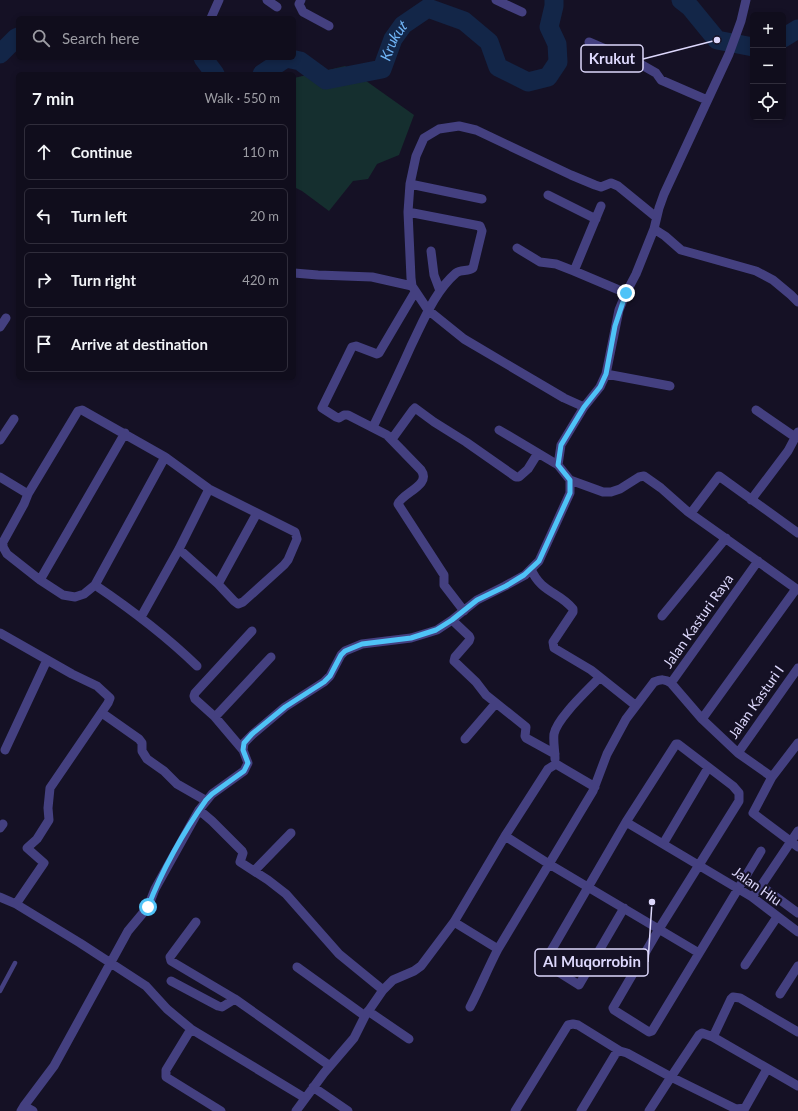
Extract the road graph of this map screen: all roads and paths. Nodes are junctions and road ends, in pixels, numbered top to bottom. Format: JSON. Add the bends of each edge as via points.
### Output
{"nodes":[{"id":1,"x":219,"y":0,"type":"edge"},
{"id":2,"x":267,"y":0,"type":"edge"},
{"id":3,"x":301,"y":0,"type":"edge"},
{"id":4,"x":496,"y":0,"type":"edge"},
{"id":5,"x":746,"y":0,"type":"edge"},
{"id":6,"x":277,"y":7,"type":"dead end"},
{"id":7,"x":522,"y":12,"type":"dead end"},
{"id":8,"x":212,"y":16,"type":"edge"},
{"id":9,"x":329,"y":26,"type":"dead end"},
{"id":10,"x":589,"y":42,"type":"dead end"},
{"id":11,"x":707,"y":100,"type":"junction"},
{"id":12,"x":410,"y":184,"type":"junction"},
{"id":13,"x":548,"y":195,"type":"dead end"},
{"id":14,"x":482,"y":200,"type":"dead end"},
{"id":15,"x":601,"y":206,"type":"dead end"},
{"id":16,"x":408,"y":212,"type":"junction"},
{"id":17,"x":656,"y":217,"type":"junction"},
{"id":18,"x":596,"y":219,"type":"junction"},
{"id":19,"x":654,"y":229,"type":"junction"},
{"id":20,"x":517,"y":248,"type":"dead end"},
{"id":21,"x":432,"y":251,"type":"dead end"},
{"id":22,"x":574,"y":271,"type":"junction"},
{"id":23,"x":296,"y":272,"type":"edge"},
{"id":24,"x":414,"y":289,"type":"junction"},
{"id":25,"x":440,"y":291,"type":"junction"},
{"id":26,"x":626,"y":293,"type":"junction"},
{"id":27,"x":798,"y":302,"type":"edge"},
{"id":28,"x":428,"y":310,"type":"junction"},
{"id":29,"x":6,"y":318,"type":"dead end"},
{"id":30,"x":0,"y":327,"type":"edge"},
{"id":31,"x":606,"y":374,"type":"junction"},
{"id":32,"x":670,"y":386,"type":"dead end"},
{"id":33,"x":584,"y":407,"type":"junction"},
{"id":34,"x":756,"y":410,"type":"dead end"},
{"id":35,"x":14,"y":419,"type":"dead end"},
{"id":36,"x":373,"y":427,"type":"junction"},
{"id":37,"x":499,"y":430,"type":"dead end"},
{"id":38,"x":125,"y":433,"type":"junction"},
{"id":39,"x":797,"y":434,"type":"edge"},
{"id":40,"x":392,"y":439,"type":"junction"},
{"id":41,"x":0,"y":440,"type":"edge"},
{"id":42,"x":538,"y":453,"type":"junction"},
{"id":43,"x":165,"y":457,"type":"junction"},
{"id":44,"x":558,"y":465,"type":"junction"},
{"id":45,"x":0,"y":477,"type":"edge"},
{"id":46,"x":570,"y":480,"type":"junction"},
{"id":47,"x":208,"y":489,"type":"junction"},
{"id":48,"x":28,"y":494,"type":"junction"},
{"id":49,"x":751,"y":500,"type":"junction"},
{"id":50,"x":257,"y":513,"type":"junction"},
{"id":51,"x":691,"y":514,"type":"junction"},
{"id":52,"x":798,"y":533,"type":"edge"},
{"id":53,"x":726,"y":538,"type":"junction"},
{"id":54,"x":179,"y":549,"type":"junction"},
{"id":55,"x":758,"y":561,"type":"junction"},
{"id":56,"x":531,"y":569,"type":"junction"},
{"id":57,"x":40,"y":580,"type":"junction"},
{"id":58,"x":218,"y":584,"type":"junction"},
{"id":59,"x":95,"y":585,"type":"junction"},
{"id":60,"x":797,"y":589,"type":"edge"},
{"id":61,"x":464,"y":611,"type":"junction"},
{"id":62,"x":662,"y":616,"type":"dead end"},
{"id":63,"x":141,"y":617,"type":"junction"},
{"id":64,"x":452,"y":620,"type":"junction"},
{"id":65,"x":252,"y":631,"type":"dead end"},
{"id":66,"x":0,"y":633,"type":"edge"},
{"id":67,"x":271,"y":657,"type":"dead end"},
{"id":68,"x":47,"y":660,"type":"junction"},
{"id":69,"x":197,"y":666,"type":"dead end"},
{"id":70,"x":798,"y":668,"type":"edge"},
{"id":71,"x":599,"y":678,"type":"junction"},
{"id":72,"x":671,"y":683,"type":"junction"},
{"id":73,"x":496,"y":703,"type":"junction"},
{"id":74,"x":636,"y":705,"type":"junction"},
{"id":75,"x":102,"y":712,"type":"junction"},
{"id":76,"x":215,"y":717,"type":"junction"},
{"id":77,"x":702,"y":718,"type":"junction"},
{"id":78,"x":465,"y":739,"type":"dead end"},
{"id":79,"x":798,"y":743,"type":"edge"},
{"id":80,"x":5,"y":750,"type":"dead end"},
{"id":81,"x":243,"y":750,"type":"junction"},
{"id":82,"x":738,"y":753,"type":"junction"},
{"id":83,"x":555,"y":754,"type":"junction"},
{"id":84,"x":556,"y":764,"type":"junction"},
{"id":85,"x":708,"y":768,"type":"junction"},
{"id":86,"x":772,"y":777,"type":"junction"},
{"id":87,"x":595,"y":787,"type":"junction"},
{"id":88,"x":206,"y":800,"type":"junction"},
{"id":89,"x":199,"y":810,"type":"junction"},
{"id":90,"x":626,"y":822,"type":"junction"},
{"id":91,"x":798,"y":831,"type":"edge"},
{"id":92,"x":290,"y":833,"type":"dead end"},
{"id":93,"x":505,"y":836,"type":"junction"},
{"id":94,"x":790,"y":842,"type":"junction"},
{"id":95,"x":663,"y":844,"type":"junction"},
{"id":96,"x":798,"y":848,"type":"edge"},
{"id":97,"x":761,"y":851,"type":"dead end"},
{"id":98,"x":549,"y":864,"type":"junction"},
{"id":99,"x":699,"y":864,"type":"junction"},
{"id":100,"x":254,"y":871,"type":"junction"},
{"id":101,"x":761,"y":886,"type":"junction"},
{"id":102,"x":589,"y":887,"type":"junction"},
{"id":103,"x":738,"y":888,"type":"junction"},
{"id":104,"x":0,"y":897,"type":"edge"},
{"id":105,"x":752,"y":897,"type":"junction"},
{"id":106,"x":16,"y":904,"type":"junction"},
{"id":107,"x":624,"y":908,"type":"junction"},
{"id":108,"x":798,"y":913,"type":"edge"},
{"id":109,"x":777,"y":917,"type":"junction"},
{"id":110,"x":196,"y":922,"type":"dead end"},
{"id":111,"x":454,"y":922,"type":"junction"},
{"id":112,"x":659,"y":929,"type":"junction"},
{"id":113,"x":798,"y":932,"type":"edge"},
{"id":114,"x":498,"y":948,"type":"junction"},
{"id":115,"x":699,"y":953,"type":"junction"},
{"id":116,"x":15,"y":963,"type":"dead end"},
{"id":117,"x":110,"y":963,"type":"junction"},
{"id":118,"x":745,"y":965,"type":"dead end"},
{"id":119,"x":798,"y":966,"type":"edge"},
{"id":120,"x":297,"y":967,"type":"dead end"},
{"id":121,"x":171,"y":981,"type":"dead end"},
{"id":122,"x":383,"y":990,"type":"junction"},
{"id":123,"x":0,"y":991,"type":"edge"},
{"id":124,"x":780,"y":994,"type":"dead end"},
{"id":125,"x":235,"y":999,"type":"junction"},
{"id":126,"x":470,"y":1007,"type":"dead end"},
{"id":127,"x":367,"y":1014,"type":"junction"},
{"id":128,"x":191,"y":1029,"type":"junction"},
{"id":129,"x":798,"y":1032,"type":"edge"},
{"id":130,"x":713,"y":1037,"type":"junction"},
{"id":131,"x":409,"y":1039,"type":"dead end"},
{"id":132,"x":620,"y":1051,"type":"junction"},
{"id":133,"x":330,"y":1066,"type":"junction"},
{"id":134,"x":767,"y":1069,"type":"junction"},
{"id":135,"x":671,"y":1077,"type":"junction"},
{"id":136,"x":798,"y":1086,"type":"edge"},
{"id":137,"x":313,"y":1087,"type":"junction"},
{"id":138,"x":305,"y":1098,"type":"junction"},
{"id":139,"x":22,"y":1108,"type":"edge"},
{"id":140,"x":33,"y":1111,"type":"edge"},
{"id":141,"x":221,"y":1111,"type":"edge"},
{"id":142,"x":296,"y":1111,"type":"edge"},
{"id":143,"x":348,"y":1111,"type":"edge"},
{"id":144,"x":515,"y":1111,"type":"edge"},
{"id":145,"x":581,"y":1111,"type":"edge"},
{"id":146,"x":649,"y":1111,"type":"edge"}],
"edges":[{"from":1,"to":8,"type":"street"},
{"from":2,"to":6,"type":"street"},
{"from":3,"to":9,"type":"street","via":[[299,4],[303,12]]},
{"from":4,"to":7,"type":"street"},
{"from":5,"to":11,"type":"street","via":[[736,38]]},
{"from":10,"to":11,"type":"street","via":[[651,70],[661,80]]},
{"from":11,"to":17,"type":"street"},
{"from":12,"to":14,"type":"street"},
{"from":12,"to":16,"type":"street"},
{"from":12,"to":17,"type":"street","via":[[416,156],[424,138],[439,129],[459,126],[476,130],[595,185],[601,187],[611,183],[618,186]]},
{"from":13,"to":18,"type":"street"},
{"from":15,"to":18,"type":"street"},
{"from":16,"to":24,"type":"street","via":[[411,278]]},
{"from":16,"to":25,"type":"street","via":[[480,226],[482,231],[473,268],[458,271]]},
{"from":17,"to":19,"type":"street"},
{"from":18,"to":22,"type":"street"},
{"from":19,"to":26,"type":"street"},
{"from":19,"to":27,"type":"street","via":[[681,250],[756,271],[773,280]]},
{"from":20,"to":22,"type":"street","via":[[540,262],[556,264]]},
{"from":21,"to":25,"type":"street","via":[[434,275]]},
{"from":22,"to":26,"type":"street"},
{"from":23,"to":24,"type":"street","via":[[372,277]]},
{"from":24,"to":28,"type":"street"},
{"from":24,"to":36,"type":"street","via":[[379,353],[352,347],[322,406],[322,409],[336,417],[346,415]]},
{"from":25,"to":28,"type":"street"},
{"from":26,"to":31,"type":"street","via":[[615,326]]},
{"from":28,"to":33,"type":"street","via":[[464,339],[564,398]]},
{"from":28,"to":36,"type":"street"},
{"from":29,"to":30,"type":"street"},
{"from":31,"to":32,"type":"street"},
{"from":31,"to":33,"type":"street","via":[[600,387]]},
{"from":33,"to":44,"type":"street","via":[[561,445]]},
{"from":34,"to":39,"type":"street"},
{"from":35,"to":41,"type":"street"},
{"from":36,"to":40,"type":"street"},
{"from":37,"to":42,"type":"street"},
{"from":38,"to":43,"type":"street"},
{"from":38,"to":48,"type":"street","via":[[78,410]]},
{"from":38,"to":57,"type":"street"},
{"from":39,"to":49,"type":"street"},
{"from":40,"to":42,"type":"street","via":[[415,408],[516,477],[528,469]]},
{"from":40,"to":61,"type":"street","via":[[424,477],[398,504],[444,575],[444,585]]},
{"from":42,"to":44,"type":"street"},
{"from":43,"to":47,"type":"street"},
{"from":43,"to":59,"type":"street"},
{"from":44,"to":46,"type":"street"},
{"from":45,"to":48,"type":"street"},
{"from":46,"to":51,"type":"street","via":[[611,492],[644,476]]},
{"from":46,"to":56,"type":"street","via":[[570,493],[539,561]]},
{"from":47,"to":50,"type":"street"},
{"from":47,"to":54,"type":"street"},
{"from":48,"to":57,"type":"street","via":[[2,546],[6,554]]},
{"from":49,"to":51,"type":"street","via":[[719,476]]},
{"from":49,"to":52,"type":"street"},
{"from":50,"to":58,"type":"street"},
{"from":50,"to":58,"type":"street","via":[[295,532],[297,539],[288,560],[238,604]]},
{"from":51,"to":53,"type":"street"},
{"from":53,"to":55,"type":"street"},
{"from":53,"to":62,"type":"street"},
{"from":54,"to":58,"type":"street"},
{"from":54,"to":63,"type":"street"},
{"from":55,"to":60,"type":"street"},
{"from":55,"to":72,"type":"street","name":"Jalan Kasturi Raya"},
{"from":56,"to":61,"type":"street","via":[[506,586],[477,600]]},
{"from":56,"to":71,"type":"street","via":[[538,582],[574,608],[553,646]]},
{"from":57,"to":59,"type":"street","via":[[63,595],[74,597],[84,594]]},
{"from":59,"to":63,"type":"street"},
{"from":60,"to":77,"type":"street"},
{"from":61,"to":64,"type":"street"},
{"from":63,"to":69,"type":"street","via":[[175,644]]},
{"from":64,"to":73,"type":"street","via":[[470,638],[454,661]]},
{"from":64,"to":81,"type":"street","via":[[436,630],[411,638],[362,644],[345,651],[324,682],[285,707],[252,734],[244,743]]},
{"from":65,"to":76,"type":"street","via":[[194,696]]},
{"from":66,"to":68,"type":"street"},
{"from":67,"to":76,"type":"street"},
{"from":68,"to":75,"type":"street","via":[[97,686],[107,694],[110,698]]},
{"from":68,"to":80,"type":"street"},
{"from":70,"to":82,"type":"street","name":"Jalan Kasturi I"},
{"from":71,"to":74,"type":"street"},
{"from":71,"to":83,"type":"street","via":[[556,726]]},
{"from":72,"to":74,"type":"street","via":[[665,679],[654,682]]},
{"from":72,"to":77,"type":"street","name":"Jalan Kasturi Raya"},
{"from":73,"to":78,"type":"street"},
{"from":73,"to":83,"type":"street","via":[[526,727],[526,738]]},
{"from":74,"to":87,"type":"street","via":[[607,754]]},
{"from":75,"to":88,"type":"street","via":[[139,739],[147,759],[164,770],[177,784]]},
{"from":75,"to":106,"type":"street","via":[[50,788],[49,820],[37,838],[26,848],[44,863]]},
{"from":76,"to":81,"type":"street"},
{"from":77,"to":82,"type":"street","name":"Jalan Kasturi Raya"},
{"from":79,"to":86,"type":"street"},
{"from":81,"to":88,"type":"street","via":[[248,763],[244,771]]},
{"from":82,"to":86,"type":"street","name":"Jalan Kasturi Raya"},
{"from":83,"to":84,"type":"street"},
{"from":84,"to":87,"type":"street"},
{"from":84,"to":93,"type":"street","via":[[548,768]]},
{"from":85,"to":90,"type":"street","via":[[676,744]]},
{"from":85,"to":95,"type":"street"},
{"from":85,"to":99,"type":"street","via":[[733,786],[739,793],[739,801]]},
{"from":86,"to":94,"type":"street","via":[[753,813]]},
{"from":87,"to":98,"type":"street"},
{"from":88,"to":89,"type":"street"},
{"from":89,"to":100,"type":"street","via":[[242,850],[240,862]]},
{"from":89,"to":117,"type":"street","via":[[155,888],[148,907],[128,931]]},
{"from":90,"to":95,"type":"street","name":"Jalan Hiu"},
{"from":90,"to":102,"type":"street"},
{"from":91,"to":94,"type":"street"},
{"from":92,"to":100,"type":"street"},
{"from":93,"to":98,"type":"street"},
{"from":93,"to":111,"type":"street"},
{"from":94,"to":96,"type":"street"},
{"from":94,"to":101,"type":"street"},
{"from":95,"to":99,"type":"street","name":"Jalan Hiu"},
{"from":97,"to":103,"type":"street"},
{"from":98,"to":102,"type":"street"},
{"from":98,"to":114,"type":"street"},
{"from":99,"to":103,"type":"street","name":"Jalan Hiu"},
{"from":99,"to":112,"type":"street"},
{"from":100,"to":122,"type":"street","via":[[286,894],[339,954]]},
{"from":101,"to":105,"type":"street"},
{"from":101,"to":108,"type":"street"},
{"from":102,"to":107,"type":"street"},
{"from":102,"to":107,"type":"street","via":[[544,963],[578,985]]},
{"from":103,"to":105,"type":"street","name":"Jalan Hiu"},
{"from":103,"to":115,"type":"street"},
{"from":104,"to":106,"type":"street"},
{"from":105,"to":109,"type":"street","name":"Jalan Hiu"},
{"from":106,"to":117,"type":"street"},
{"from":107,"to":112,"type":"street"},
{"from":109,"to":113,"type":"street","name":"Jalan Hiu"},
{"from":109,"to":118,"type":"street"},
{"from":110,"to":125,"type":"street","via":[[170,959],[187,972]]},
{"from":111,"to":114,"type":"street"},
{"from":111,"to":122,"type":"street","via":[[421,966],[393,980]]},
{"from":112,"to":115,"type":"street"},
{"from":112,"to":115,"type":"street","via":[[613,1008],[649,1032],[652,1031]]},
{"from":114,"to":126,"type":"street"},
{"from":116,"to":123,"type":"lane"},
{"from":117,"to":128,"type":"street","via":[[146,986],[167,1009]]},
{"from":117,"to":139,"type":"street","via":[[54,1066]]},
{"from":119,"to":124,"type":"street"},
{"from":120,"to":127,"type":"street"},
{"from":121,"to":125,"type":"street","via":[[218,1006],[227,1005]]},
{"from":122,"to":127,"type":"street"},
{"from":125,"to":133,"type":"street"},
{"from":127,"to":131,"type":"street"},
{"from":127,"to":133,"type":"street","via":[[354,1038]]},
{"from":128,"to":138,"type":"street"},
{"from":128,"to":141,"type":"street","via":[[166,1070],[166,1078]]},
{"from":129,"to":130,"type":"street","via":[[740,998],[733,997]]},
{"from":130,"to":134,"type":"street"},
{"from":130,"to":135,"type":"street","via":[[704,1033],[699,1036]]},
{"from":132,"to":135,"type":"street"},
{"from":132,"to":144,"type":"street","via":[[578,1025],[568,1026]]},
{"from":132,"to":145,"type":"street","via":[[616,1053]]},
{"from":133,"to":137,"type":"street"},
{"from":134,"to":135,"type":"street","via":[[745,1108],[740,1109]]},
{"from":134,"to":136,"type":"street"},
{"from":135,"to":146,"type":"street"},
{"from":137,"to":138,"type":"street"},
{"from":137,"to":143,"type":"street"},
{"from":138,"to":142,"type":"street"},
{"from":139,"to":140,"type":"street"}]}
